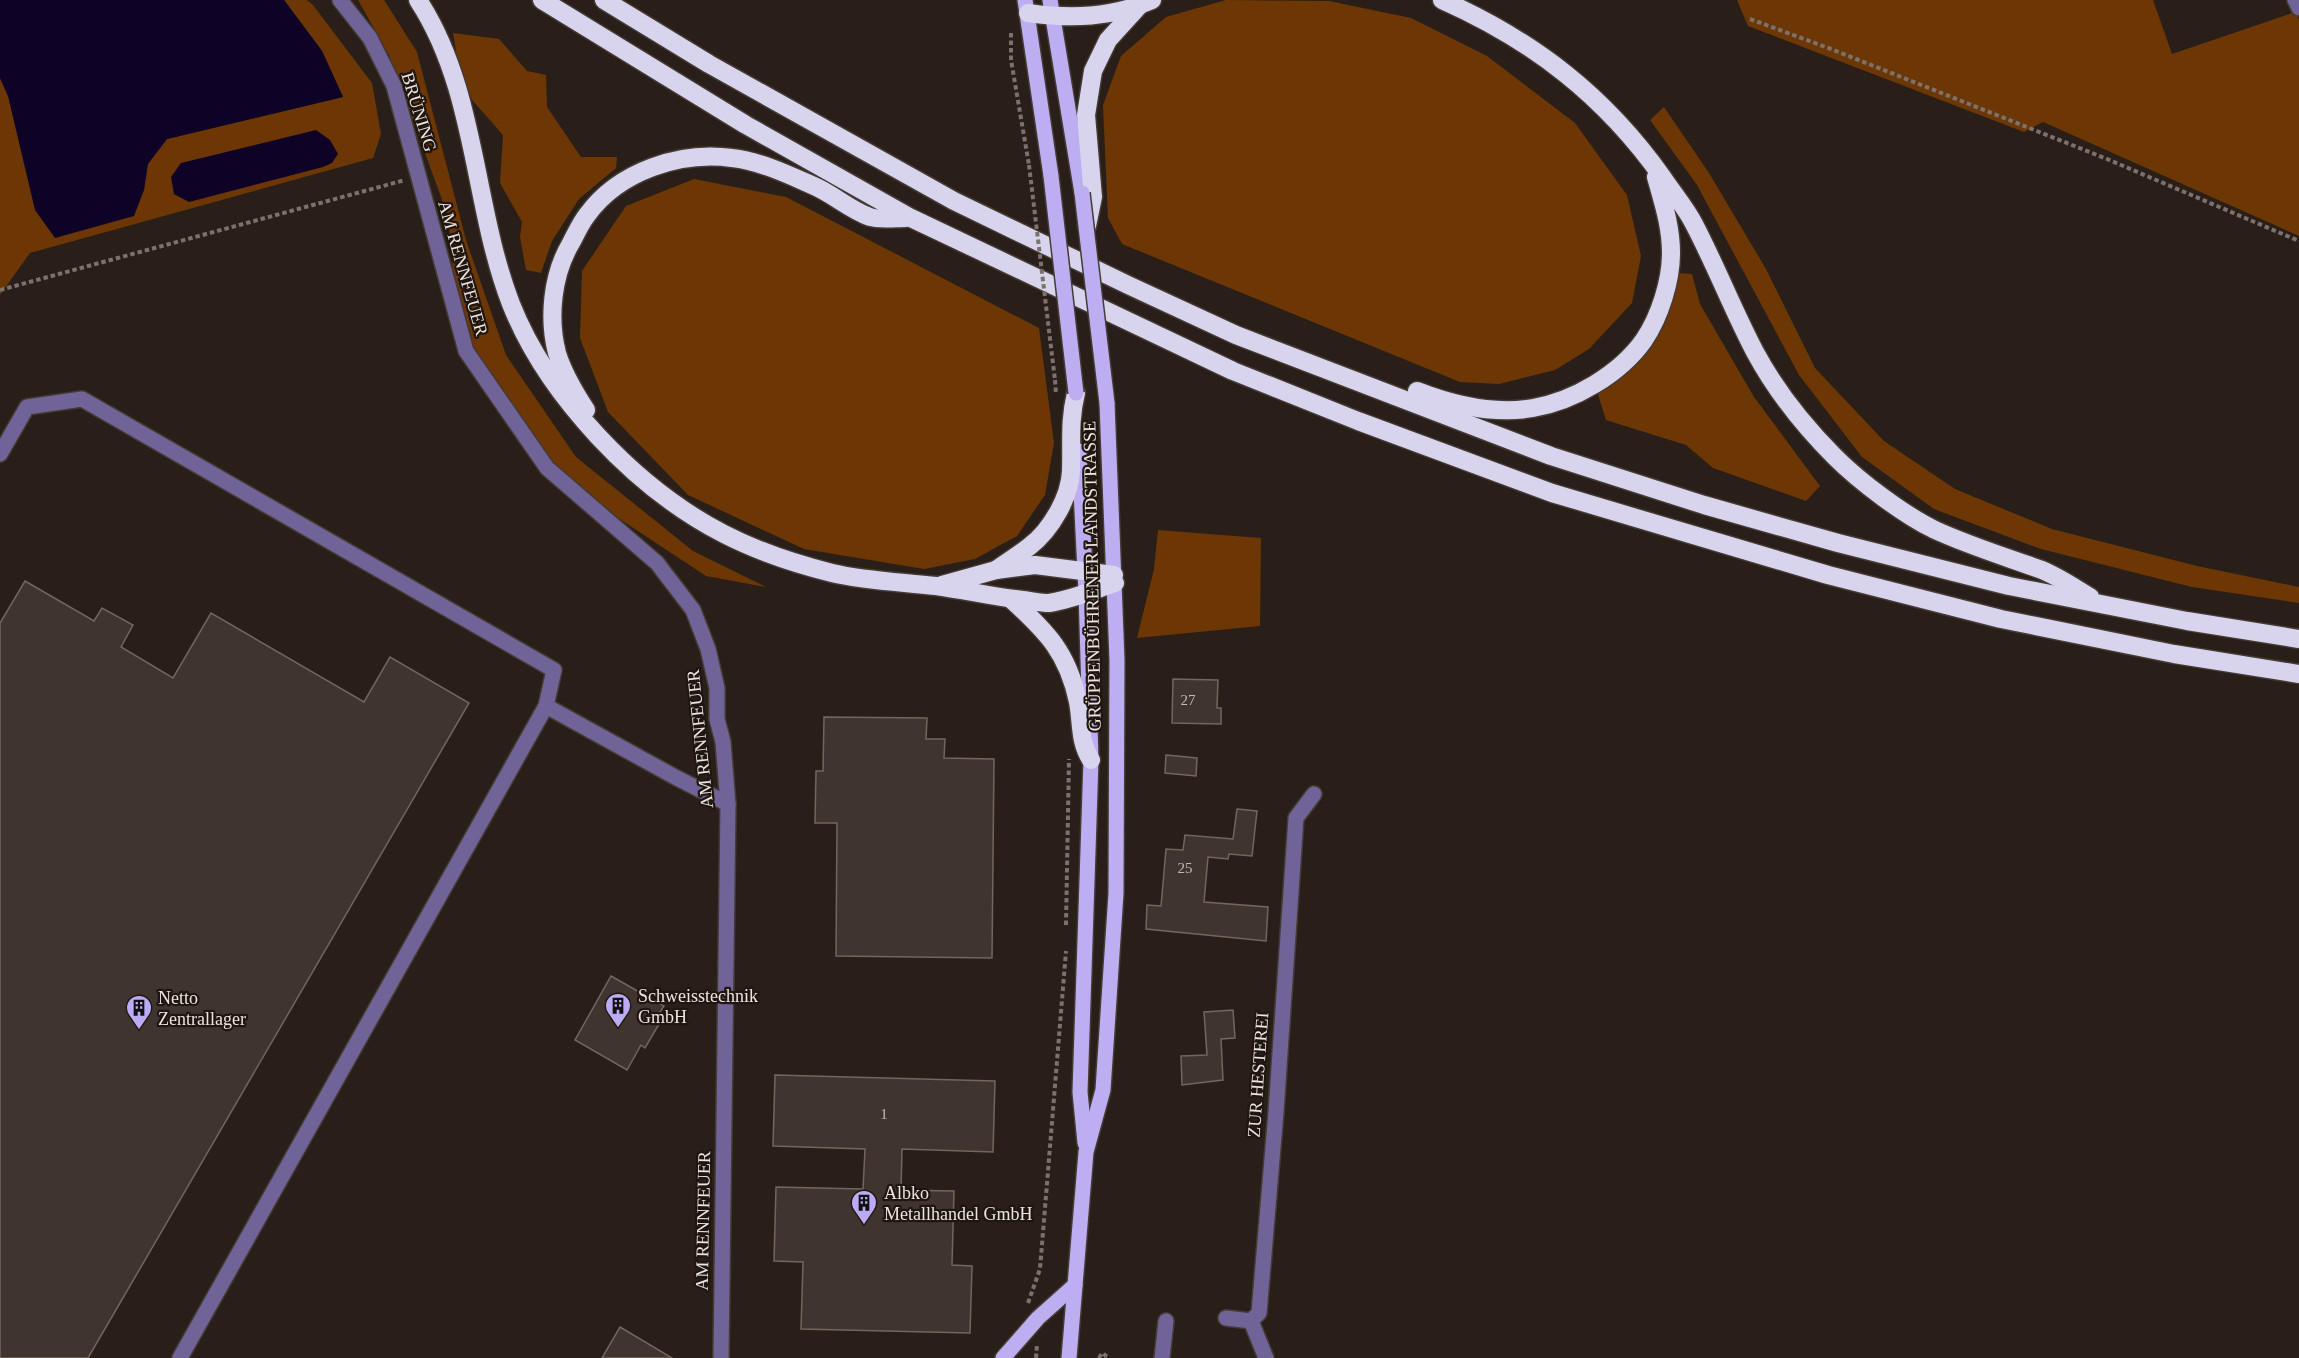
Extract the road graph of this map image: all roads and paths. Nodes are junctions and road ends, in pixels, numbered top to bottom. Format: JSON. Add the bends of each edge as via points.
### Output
{"nodes":[{"id":1,"x":340,"y":0,"type":"edge"},
{"id":2,"x":418,"y":0,"type":"edge"},
{"id":3,"x":542,"y":0,"type":"edge"},
{"id":4,"x":604,"y":0,"type":"edge"},
{"id":5,"x":1442,"y":0,"type":"edge"},
{"id":6,"x":2295,"y":0,"type":"edge"},
{"id":7,"x":1146,"y":3,"type":"edge"},
{"id":8,"x":1029,"y":5,"type":"edge"},
{"id":9,"x":1052,"y":8,"type":"edge"},
{"id":10,"x":2299,"y":8,"type":"edge"},
{"id":11,"x":1750,"y":19,"type":"dead end"},
{"id":12,"x":1011,"y":29,"type":"dead end"},
{"id":13,"x":1652,"y":163,"type":"junction"},
{"id":14,"x":417,"y":177,"type":"junction"},
{"id":15,"x":1087,"y":195,"type":"junction"},
{"id":16,"x":911,"y":218,"type":"junction"},
{"id":17,"x":1087,"y":226,"type":"joint"},
{"id":18,"x":2299,"y":241,"type":"edge"},
{"id":19,"x":0,"y":290,"type":"edge"},
{"id":20,"x":1303,"y":361,"type":"junction"},
{"id":21,"x":1076,"y":393,"type":"junction"},
{"id":22,"x":1056,"y":399,"type":"dead end"},
{"id":23,"x":607,"y":445,"type":"junction"},
{"id":24,"x":0,"y":454,"type":"edge"},
{"id":25,"x":996,"y":570,"type":"junction"},
{"id":26,"x":1085,"y":571,"type":"junction"},
{"id":27,"x":1114,"y":579,"type":"junction"},
{"id":28,"x":936,"y":586,"type":"junction"},
{"id":29,"x":1086,"y":592,"type":"junction"},
{"id":30,"x":1011,"y":599,"type":"junction"},
{"id":31,"x":2105,"y":605,"type":"junction"},
{"id":32,"x":2299,"y":639,"type":"edge"},
{"id":33,"x":2299,"y":674,"type":"edge"},
{"id":34,"x":546,"y":706,"type":"junction"},
{"id":35,"x":1069,"y":752,"type":"dead end"},
{"id":36,"x":1091,"y":760,"type":"junction"},
{"id":37,"x":1314,"y":794,"type":"dead end"},
{"id":38,"x":728,"y":804,"type":"junction"},
{"id":39,"x":1066,"y":934,"type":"dead end"},
{"id":40,"x":1066,"y":945,"type":"dead end"},
{"id":41,"x":1086,"y":1152,"type":"junction"},
{"id":42,"x":1075,"y":1285,"type":"junction"},
{"id":43,"x":1226,"y":1318,"type":"dead end"},
{"id":44,"x":1166,"y":1321,"type":"dead end"},
{"id":45,"x":1251,"y":1321,"type":"junction"},
{"id":46,"x":1029,"y":1328,"type":"junction"},
{"id":47,"x":180,"y":1358,"type":"edge"},
{"id":48,"x":721,"y":1358,"type":"edge"},
{"id":49,"x":1003,"y":1358,"type":"edge"},
{"id":50,"x":1036,"y":1358,"type":"edge"},
{"id":51,"x":1069,"y":1358,"type":"edge"},
{"id":52,"x":1099,"y":1358,"type":"edge"},
{"id":53,"x":1109,"y":1358,"type":"edge"},
{"id":54,"x":1162,"y":1358,"type":"edge"},
{"id":55,"x":1266,"y":1358,"type":"edge"}],
"edges":[{"from":1,"to":14,"type":"street","name":"BRÜNING","via":[[370,38],[394,86]]},
{"from":2,"to":23,"type":"highway","via":[[446,56],[462,107],[489,228],[511,303],[536,358],[565,399]]},
{"from":3,"to":16,"type":"highway","via":[[746,125]]},
{"from":4,"to":20,"type":"highway","via":[[954,201],[1236,335]]},
{"from":5,"to":13,"type":"highway","via":[[1483,18],[1570,76],[1619,122]]},
{"from":6,"to":10,"type":"street"},
{"from":7,"to":9,"type":"highway","via":[[1087,18]]},
{"from":7,"to":15,"type":"highway","via":[[1108,40],[1093,71],[1085,129]]},
{"from":8,"to":9,"type":"highway"},
{"from":8,"to":21,"type":"main road","name":"GRÜPPENBÜHRENER LANDSTRASSE","bridge":true},
{"from":9,"to":15,"type":"main road"},
{"from":11,"to":18,"type":"path","via":[[2096,155]]},
{"from":12,"to":22,"type":"path","bridge":true,"via":[[1011,60],[1029,165]]},
{"from":13,"to":20,"type":"highway","via":[[1669,225],[1671,254],[1660,309],[1644,340],[1624,361],[1570,398],[1532,408],[1466,407],[1331,358]]},
{"from":13,"to":31,"type":"highway","via":[[1693,221],[1756,354],[1788,402],[1836,458],[1884,497],[1933,529],[2044,571]]},
{"from":14,"to":19,"type":"path"},
{"from":14,"to":38,"type":"street","name":"AM RENNFEUER","via":[[466,351],[547,468],[657,563],[693,610],[717,688]]},
{"from":15,"to":17,"type":"highway"},
{"from":16,"to":23,"type":"highway","via":[[870,217],[816,187],[734,158],[696,156],[656,165],[617,186],[587,214],[566,250],[555,285],[552,314],[557,354]]},
{"from":16,"to":33,"type":"highway","via":[[1233,371],[1552,493],[1816,572],[2001,619],[2174,654]]},
{"from":17,"to":27,"type":"main road","name":"GRÜPPENBÜHRENER LANDSTRASSE","bridge":true,"via":[[1107,404]]},
{"from":20,"to":31,"type":"highway","via":[[1551,456],[1704,505],[1997,583]]},
{"from":21,"to":25,"type":"highway","via":[[1070,417],[1071,474],[1065,496],[1044,532]]},
{"from":21,"to":26,"type":"main road","name":"GRÜPPENBÜHRENER LANDSTRASSE"},
{"from":23,"to":28,"type":"highway","via":[[674,503],[724,534],[833,573]]},
{"from":24,"to":34,"type":"street","via":[[27,407],[82,399],[554,670]]},
{"from":25,"to":26,"type":"highway","via":[[1035,566]]},
{"from":25,"to":28,"type":"highway"},
{"from":26,"to":27,"type":"highway"},
{"from":26,"to":29,"type":"main road","name":"GRÜPPENBÜHRENER LANDSTRASSE"},
{"from":27,"to":29,"type":"highway"},
{"from":27,"to":41,"type":"main road","name":"GRÜPPENBÜHRENER LANDSTRASSE","via":[[1116,893],[1103,1090]]},
{"from":28,"to":30,"type":"highway"},
{"from":29,"to":30,"type":"highway","via":[[1049,603]]},
{"from":29,"to":36,"type":"main road","name":"GRÜPPENBÜHRENER LANDSTRASSE"},
{"from":30,"to":36,"type":"highway","via":[[1043,628],[1068,667],[1081,719],[1083,746]]},
{"from":31,"to":32,"type":"highway"},
{"from":34,"to":38,"type":"street"},
{"from":34,"to":47,"type":"street"},
{"from":35,"to":39,"type":"path"},
{"from":36,"to":41,"type":"main road","name":"GRÜPPENBÜHRENER LANDSTRASSE","via":[[1080,1092]]},
{"from":37,"to":45,"type":"street","name":"ZUR HESTEREI","via":[[1296,819],[1259,1314]]},
{"from":38,"to":48,"type":"street","name":"AM RENNFEUER"},
{"from":40,"to":46,"type":"path","via":[[1040,1269],[1023,1314]]},
{"from":41,"to":42,"type":"main road","name":"GRÜPPENBÜHRENER LANDSTRASSE"},
{"from":42,"to":46,"type":"main road"},
{"from":42,"to":51,"type":"main road","name":"GRÜPPENBÜHRENER LANDSTRASSE"},
{"from":43,"to":45,"type":"street"},
{"from":44,"to":54,"type":"street"},
{"from":45,"to":55,"type":"street"},
{"from":46,"to":49,"type":"main road"},
{"from":46,"to":50,"type":"path","via":[[1037,1341]]},
{"from":52,"to":53,"type":"path","via":[[1101,1353]]}]}
